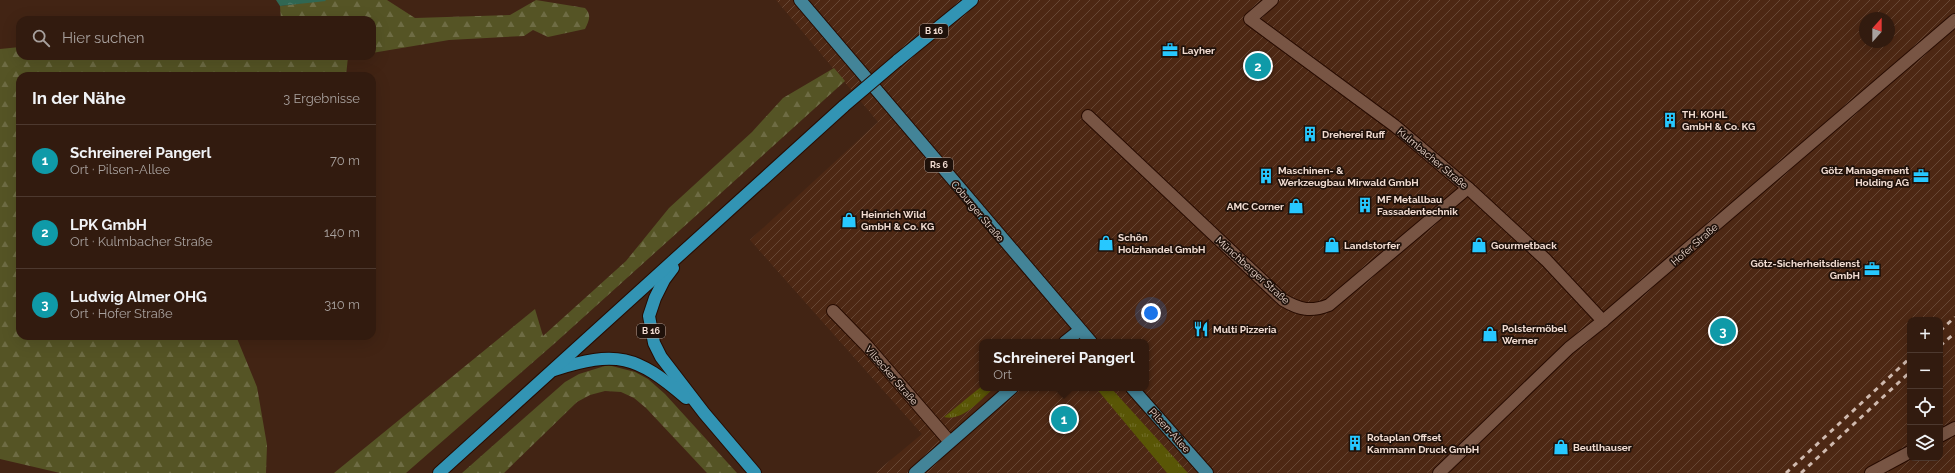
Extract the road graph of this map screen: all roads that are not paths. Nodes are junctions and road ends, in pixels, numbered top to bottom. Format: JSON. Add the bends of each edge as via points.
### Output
{"nodes":[{"id":1,"x":800,"y":0,"type":"edge"},
{"id":2,"x":972,"y":0,"type":"edge"},
{"id":3,"x":1272,"y":0,"type":"edge"},
{"id":4,"x":1955,"y":20,"type":"edge"},
{"id":5,"x":1088,"y":116,"type":"dead end"},
{"id":6,"x":1468,"y":188,"type":"junction"},
{"id":7,"x":691,"y":244,"type":"junction"},
{"id":8,"x":833,"y":311,"type":"dead end"},
{"id":9,"x":1603,"y":321,"type":"junction"},
{"id":10,"x":1080,"y":330,"type":"junction"},
{"id":11,"x":1069,"y":339,"type":"edge"},
{"id":12,"x":1088,"y":339,"type":"edge"},
{"id":13,"x":551,"y":370,"type":"junction"},
{"id":14,"x":1009,"y":391,"type":"edge"},
{"id":15,"x":1135,"y":391,"type":"edge"},
{"id":16,"x":704,"y":413,"type":"junction"},
{"id":17,"x":1955,"y":428,"type":"edge"},
{"id":18,"x":1943,"y":434,"type":"edge"},
{"id":19,"x":950,"y":442,"type":"junction"},
{"id":20,"x":1907,"y":454,"type":"edge"},
{"id":21,"x":439,"y":473,"type":"edge"},
{"id":22,"x":756,"y":473,"type":"edge"},
{"id":23,"x":915,"y":473,"type":"edge"},
{"id":24,"x":1207,"y":473,"type":"edge"},
{"id":25,"x":1439,"y":473,"type":"edge"},
{"id":26,"x":1871,"y":473,"type":"edge"}],
"edges":[{"from":1,"to":10,"type":"main road","name":"Coburger Straße","number":"Rs 6"},
{"from":2,"to":7,"type":"highway","number":"B 16","bridge":true,"via":[[844,106]]},
{"from":3,"to":6,"type":"street","name":"Kulmbacher Straße","via":[[1250,20],[1389,122]]},
{"from":4,"to":9,"type":"street","name":"Hofer Straße"},
{"from":5,"to":6,"type":"street","name":"Münchberger Straße","via":[[1283,300],[1295,308],[1318,309],[1329,305]]},
{"from":6,"to":9,"type":"street","name":"Kulmbacher Straße","via":[[1546,260]]},
{"from":7,"to":13,"type":"highway","number":"B 16"},
{"from":7,"to":16,"type":"highway","number":"B 16","via":[[664,280],[650,316],[654,343],[661,357]]},
{"from":8,"to":19,"type":"street","name":"Vilsecker Straße","via":[[867,346]]},
{"from":9,"to":25,"type":"street","name":"Hofer Straße","via":[[1569,348]]},
{"from":10,"to":11,"type":"main road"},
{"from":10,"to":12,"type":"main road"},
{"from":13,"to":16,"type":"highway","number":"B 16","via":[[600,358],[616,358],[636,363],[660,375]]},
{"from":13,"to":21,"type":"highway","number":"B 16"},
{"from":14,"to":19,"type":"main road"},
{"from":15,"to":24,"type":"main road","name":"Pilsen-Allee"},
{"from":16,"to":22,"type":"highway"},
{"from":17,"to":18,"type":"street"},
{"from":19,"to":23,"type":"main road"},
{"from":20,"to":26,"type":"street"}]}
